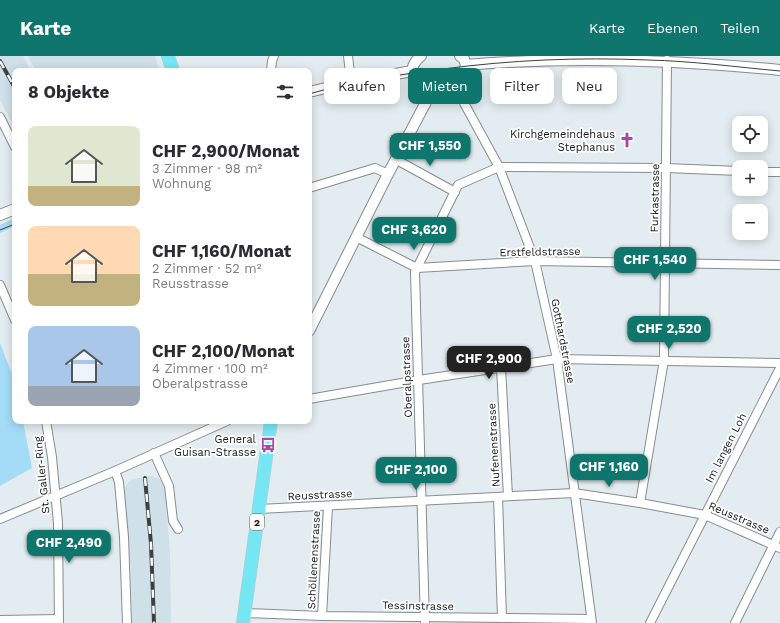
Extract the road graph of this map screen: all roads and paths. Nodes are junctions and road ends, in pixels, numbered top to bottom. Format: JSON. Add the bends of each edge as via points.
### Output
{"nodes":[{"id":1,"x":168,"y":56,"type":"edge"},
{"id":2,"x":274,"y":56,"type":"edge"},
{"id":3,"x":348,"y":56,"type":"edge"},
{"id":4,"x":421,"y":56,"type":"edge"},
{"id":5,"x":460,"y":56,"type":"edge"},
{"id":6,"x":647,"y":57,"type":"edge"},
{"id":7,"x":667,"y":60,"type":"junction"},
{"id":8,"x":466,"y":65,"type":"junction"},
{"id":9,"x":172,"y":68,"type":"edge"},
{"id":10,"x":271,"y":68,"type":"edge"},
{"id":11,"x":349,"y":68,"type":"edge"},
{"id":12,"x":413,"y":68,"type":"edge"},
{"id":13,"x":465,"y":68,"type":"edge"},
{"id":14,"x":780,"y":70,"type":"edge"},
{"id":15,"x":324,"y":88,"type":"edge"},
{"id":16,"x":312,"y":91,"type":"edge"},
{"id":17,"x":425,"y":104,"type":"edge"},
{"id":18,"x":465,"y":104,"type":"edge"},
{"id":19,"x":0,"y":117,"type":"edge"},
{"id":20,"x":12,"y":142,"type":"edge"},
{"id":21,"x":396,"y":160,"type":"junction"},
{"id":22,"x":499,"y":167,"type":"junction"},
{"id":23,"x":666,"y":168,"type":"junction"},
{"id":24,"x":732,"y":171,"type":"edge"},
{"id":25,"x":768,"y":172,"type":"edge"},
{"id":26,"x":780,"y":172,"type":"edge"},
{"id":27,"x":388,"y":174,"type":"junction"},
{"id":28,"x":312,"y":187,"type":"edge"},
{"id":29,"x":455,"y":192,"type":"junction"},
{"id":30,"x":12,"y":210,"type":"edge"},
{"id":31,"x":0,"y":215,"type":"edge"},
{"id":32,"x":356,"y":237,"type":"junction"},
{"id":33,"x":535,"y":261,"type":"junction"},
{"id":34,"x":665,"y":262,"type":"junction"},
{"id":35,"x":780,"y":265,"type":"edge"},
{"id":36,"x":417,"y":268,"type":"junction"},
{"id":37,"x":0,"y":285,"type":"edge"},
{"id":38,"x":12,"y":312,"type":"edge"},
{"id":39,"x":312,"y":324,"type":"edge"},
{"id":40,"x":557,"y":359,"type":"junction"},
{"id":41,"x":664,"y":360,"type":"junction"},
{"id":42,"x":780,"y":363,"type":"edge"},
{"id":43,"x":501,"y":368,"type":"junction"},
{"id":44,"x":780,"y":368,"type":"edge"},
{"id":45,"x":419,"y":380,"type":"junction"},
{"id":46,"x":312,"y":398,"type":"edge"},
{"id":47,"x":46,"y":424,"type":"edge"},
{"id":48,"x":220,"y":424,"type":"edge"},
{"id":49,"x":271,"y":424,"type":"edge"},
{"id":50,"x":154,"y":453,"type":"junction"},
{"id":51,"x":115,"y":471,"type":"junction"},
{"id":52,"x":574,"y":493,"type":"junction"},
{"id":53,"x":56,"y":496,"type":"junction"},
{"id":54,"x":508,"y":496,"type":"junction"},
{"id":55,"x":498,"y":497,"type":"junction"},
{"id":56,"x":422,"y":501,"type":"junction"},
{"id":57,"x":640,"y":503,"type":"junction"},
{"id":58,"x":328,"y":506,"type":"junction"},
{"id":59,"x":259,"y":509,"type":"junction"},
{"id":60,"x":705,"y":515,"type":"junction"},
{"id":61,"x":0,"y":519,"type":"edge"},
{"id":62,"x":178,"y":528,"type":"dead end"},
{"id":63,"x":780,"y":532,"type":"edge"},
{"id":64,"x":777,"y":546,"type":"edge"},
{"id":65,"x":322,"y":616,"type":"junction"},
{"id":66,"x":244,"y":618,"type":"edge"},
{"id":67,"x":502,"y":618,"type":"junction"},
{"id":68,"x":0,"y":620,"type":"edge"},
{"id":69,"x":424,"y":620,"type":"edge"},
{"id":70,"x":59,"y":621,"type":"edge"},
{"id":71,"x":592,"y":621,"type":"edge"},
{"id":72,"x":127,"y":623,"type":"edge"},
{"id":73,"x":650,"y":623,"type":"edge"},
{"id":74,"x":735,"y":623,"type":"edge"}],
"edges":[{"from":1,"to":9,"type":"main road"},
{"from":2,"to":10,"type":"street"},
{"from":3,"to":11,"type":"street"},
{"from":4,"to":12,"type":"street"},
{"from":5,"to":8,"type":"street"},
{"from":6,"to":7,"type":"street"},
{"from":6,"to":8,"type":"street","via":[[555,58]]},
{"from":7,"to":14,"type":"street"},
{"from":7,"to":23,"type":"street","name":"Furkastrasse"},
{"from":8,"to":13,"type":"street"},
{"from":15,"to":16,"type":"street"},
{"from":17,"to":21,"type":"street"},
{"from":18,"to":22,"type":"street","name":"Gotthardstrasse"},
{"from":19,"to":20,"type":"street"},
{"from":21,"to":27,"type":"street"},
{"from":21,"to":29,"type":"street"},
{"from":22,"to":23,"type":"street"},
{"from":22,"to":29,"type":"street","name":"Oberalpstrasse","via":[[458,185]]},
{"from":22,"to":33,"type":"street","name":"Gotthardstrasse"},
{"from":23,"to":24,"type":"street"},
{"from":23,"to":34,"type":"street","name":"Furkastrasse"},
{"from":25,"to":26,"type":"street"},
{"from":27,"to":28,"type":"street","via":[[375,168]]},
{"from":27,"to":32,"type":"street"},
{"from":29,"to":36,"type":"street","name":"Oberalpstrasse"},
{"from":30,"to":31,"type":"street"},
{"from":32,"to":36,"type":"street"},
{"from":32,"to":39,"type":"street"},
{"from":33,"to":34,"type":"street","name":"Erstfeldstrasse"},
{"from":33,"to":36,"type":"street","name":"Erstfeldstrasse"},
{"from":33,"to":40,"type":"street","name":"Gotthardstrasse"},
{"from":34,"to":35,"type":"street","name":"Erstfeldstrasse"},
{"from":34,"to":41,"type":"street","name":"Furkastrasse"},
{"from":36,"to":45,"type":"street","name":"Oberalpstrasse","via":[[415,277]]},
{"from":37,"to":38,"type":"street"},
{"from":40,"to":41,"type":"street"},
{"from":40,"to":43,"type":"street"},
{"from":40,"to":52,"type":"street","name":"Gotthardstrasse"},
{"from":41,"to":42,"type":"street"},
{"from":41,"to":57,"type":"street","name":"Furkastrasse"},
{"from":43,"to":45,"type":"street"},
{"from":43,"to":54,"type":"street","name":"Nufenenstrasse"},
{"from":44,"to":60,"type":"street","name":"Im langen Loh"},
{"from":45,"to":46,"type":"street"},
{"from":45,"to":56,"type":"street","name":"Oberalpstrasse"},
{"from":47,"to":53,"type":"street","name":"St. Galler-Ring"},
{"from":48,"to":50,"type":"street"},
{"from":49,"to":59,"type":"main road","number":"2"},
{"from":50,"to":51,"type":"street"},
{"from":50,"to":62,"type":"street","via":[[169,486],[173,521]]},
{"from":51,"to":53,"type":"street"},
{"from":51,"to":72,"type":"street","via":[[119,482],[124,537]]},
{"from":52,"to":54,"type":"street","name":"Reusstrasse"},
{"from":52,"to":57,"type":"street","name":"Reusstrasse"},
{"from":52,"to":71,"type":"street","name":"Gotthardstrasse"},
{"from":53,"to":61,"type":"street"},
{"from":53,"to":70,"type":"street","name":"St. Galler-Ring"},
{"from":54,"to":55,"type":"street","name":"Reusstrasse"},
{"from":55,"to":56,"type":"street","name":"Reusstrasse"},
{"from":55,"to":67,"type":"street","name":"Nufenenstrasse"},
{"from":56,"to":58,"type":"street","name":"Reusstrasse"},
{"from":56,"to":69,"type":"street","name":"Oberalpstrasse"},
{"from":57,"to":60,"type":"street","name":"Reusstrasse"},
{"from":58,"to":59,"type":"street","name":"Reusstrasse"},
{"from":58,"to":65,"type":"street","name":"Schöllenenstrasse"},
{"from":59,"to":66,"type":"main road","number":"2"},
{"from":60,"to":64,"type":"street","name":"Reusstrasse"},
{"from":60,"to":73,"type":"street","name":"Im langen Loh"},
{"from":63,"to":64,"type":"street"},
{"from":64,"to":74,"type":"street"},
{"from":65,"to":66,"type":"street","name":"Tessinstrasse"},
{"from":65,"to":69,"type":"street","name":"Tessinstrasse"},
{"from":67,"to":69,"type":"street","name":"Tessinstrasse"},
{"from":67,"to":71,"type":"street","name":"Tessinstrasse"},
{"from":68,"to":70,"type":"street"}]}
